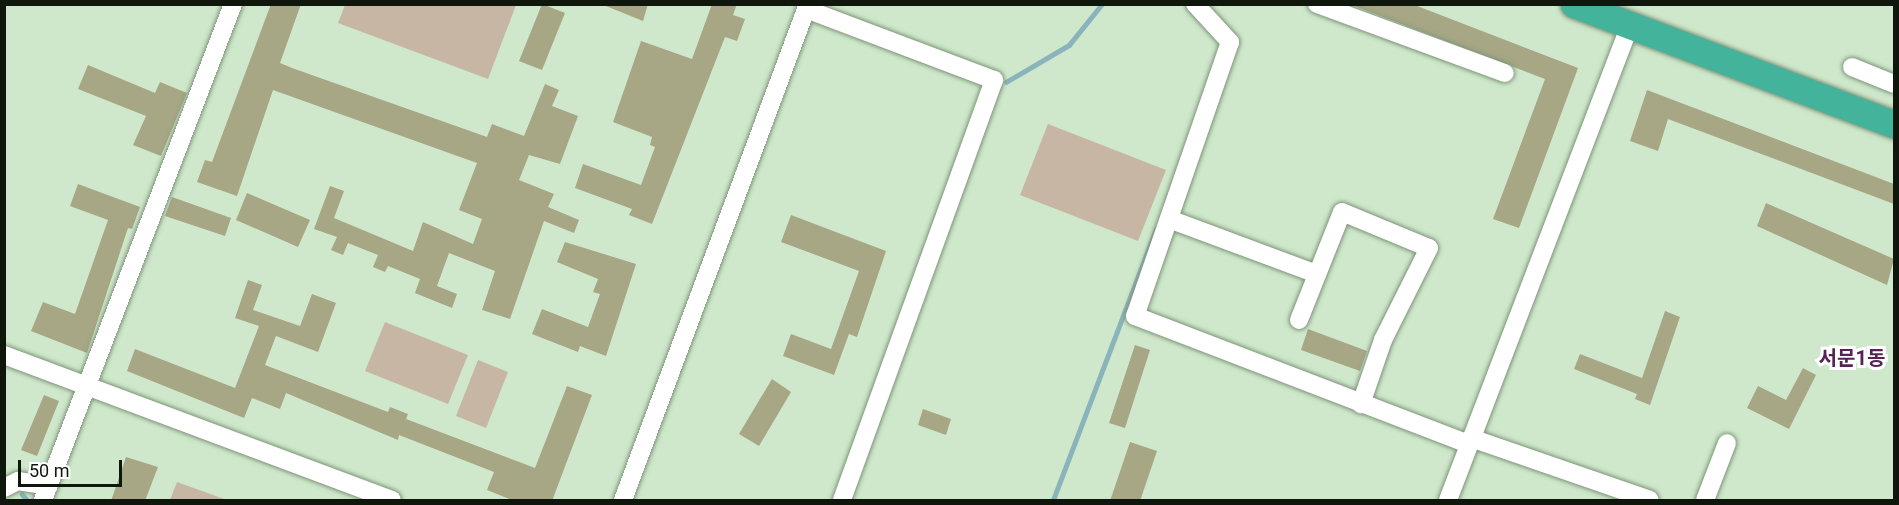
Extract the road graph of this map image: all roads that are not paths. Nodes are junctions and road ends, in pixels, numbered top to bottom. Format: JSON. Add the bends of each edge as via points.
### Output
{"nodes":[{"id":1,"x":233,"y":4,"type":"edge"},
{"id":2,"x":1195,"y":4,"type":"edge"},
{"id":3,"x":1317,"y":4,"type":"edge"},
{"id":4,"x":1574,"y":4,"type":"edge"},
{"id":5,"x":807,"y":7,"type":"edge"},
{"id":6,"x":1630,"y":25,"type":"junction"},
{"id":7,"x":1852,"y":67,"type":"dead end"},
{"id":8,"x":1505,"y":73,"type":"dead end"},
{"id":9,"x":1894,"y":84,"type":"edge"},
{"id":10,"x":1894,"y":124,"type":"edge"},
{"id":11,"x":1169,"y":219,"type":"junction"},
{"id":12,"x":1317,"y":274,"type":"junction"},
{"id":13,"x":1299,"y":320,"type":"dead end"},
{"id":14,"x":4,"y":355,"type":"edge"},
{"id":15,"x":89,"y":385,"type":"junction"},
{"id":16,"x":1361,"y":404,"type":"junction"},
{"id":17,"x":1470,"y":441,"type":"junction"},
{"id":18,"x":1728,"y":443,"type":"dead end"},
{"id":19,"x":4,"y":488,"type":"edge"},
{"id":20,"x":46,"y":493,"type":"edge"},
{"id":21,"x":392,"y":501,"type":"edge"},
{"id":22,"x":623,"y":501,"type":"edge"},
{"id":23,"x":842,"y":501,"type":"edge"},
{"id":24,"x":1448,"y":501,"type":"edge"},
{"id":25,"x":1650,"y":501,"type":"edge"},
{"id":26,"x":1705,"y":501,"type":"edge"}],
"edges":[{"from":1,"to":15,"type":"street"},
{"from":2,"to":11,"type":"street","via":[[1230,42]]},
{"from":3,"to":8,"type":"street"},
{"from":4,"to":6,"type":"highway"},
{"from":5,"to":22,"type":"street"},
{"from":5,"to":23,"type":"street","via":[[994,80]]},
{"from":6,"to":10,"type":"highway"},
{"from":6,"to":17,"type":"street"},
{"from":7,"to":9,"type":"street"},
{"from":11,"to":12,"type":"street"},
{"from":11,"to":16,"type":"street","via":[[1135,316]]},
{"from":12,"to":13,"type":"street"},
{"from":12,"to":16,"type":"street","via":[[1342,212],[1429,248],[1383,340]]},
{"from":14,"to":15,"type":"street"},
{"from":15,"to":20,"type":"street"},
{"from":15,"to":21,"type":"street"},
{"from":16,"to":17,"type":"street"},
{"from":17,"to":24,"type":"street"},
{"from":17,"to":25,"type":"street"},
{"from":18,"to":26,"type":"street"},
{"from":19,"to":20,"type":"street","via":[[18,481]]}]}
